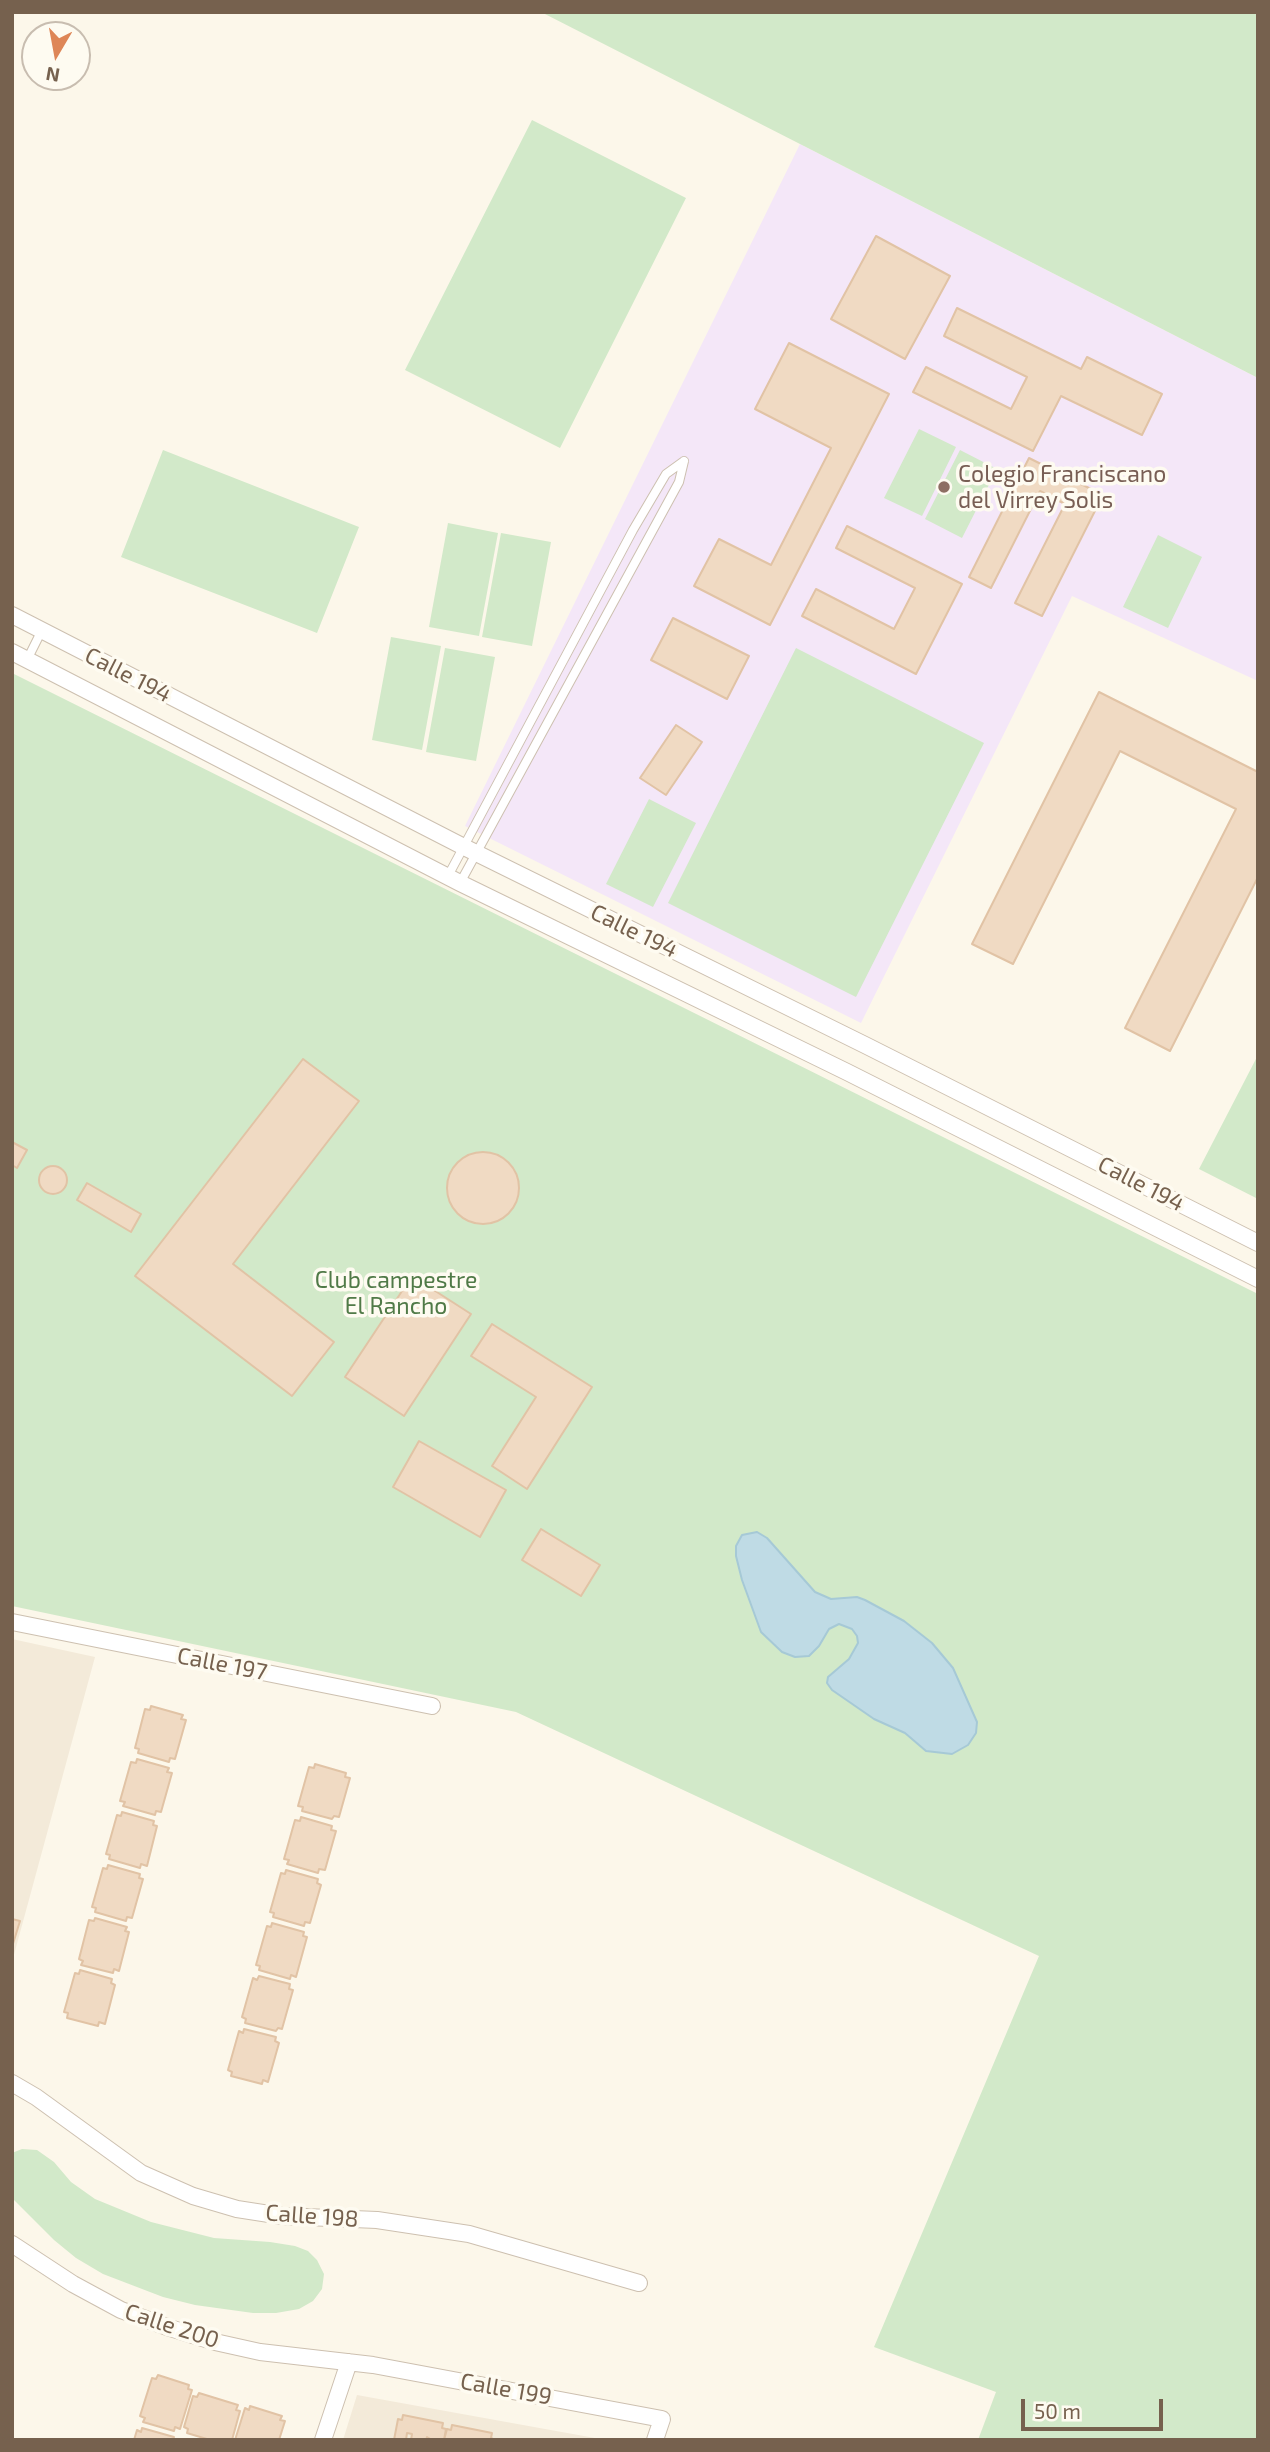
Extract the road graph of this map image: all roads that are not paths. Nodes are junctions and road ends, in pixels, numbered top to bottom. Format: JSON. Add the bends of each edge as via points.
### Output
{"nodes":[{"id":1,"x":12,"y":615,"type":"edge"},
{"id":2,"x":42,"y":630,"type":"junction"},
{"id":3,"x":20,"y":656,"type":"edge"},
{"id":4,"x":470,"y":850,"type":"junction"},
{"id":5,"x":454,"y":880,"type":"junction"},
{"id":6,"x":1258,"y":1243,"type":"edge"},
{"id":7,"x":1258,"y":1279,"type":"edge"},
{"id":8,"x":12,"y":1622,"type":"edge"},
{"id":9,"x":432,"y":1706,"type":"dead end"},
{"id":10,"x":12,"y":2083,"type":"edge"},
{"id":11,"x":12,"y":2244,"type":"edge"},
{"id":12,"x":639,"y":2283,"type":"dead end"},
{"id":13,"x":349,"y":2362,"type":"junction"},
{"id":14,"x":323,"y":2440,"type":"edge"},
{"id":15,"x":655,"y":2440,"type":"edge"}],
"edges":[{"from":1,"to":2,"type":"street","name":"Calle 194"},
{"from":2,"to":3,"type":"lane"},
{"from":2,"to":4,"type":"street","name":"Calle 194"},
{"from":3,"to":5,"type":"street","name":"Calle 194"},
{"from":4,"to":4,"type":"lane","via":[[679,482],[684,461],[666,474],[634,530]]},
{"from":4,"to":5,"type":"lane"},
{"from":4,"to":5,"type":"lane"},
{"from":4,"to":6,"type":"street","name":"Calle 194"},
{"from":5,"to":7,"type":"street","name":"Calle 194"},
{"from":8,"to":9,"type":"street","name":"Calle 197"},
{"from":10,"to":12,"type":"street","name":"Calle 198","via":[[141,2173],[193,2196],[282,2216],[377,2220],[469,2234]]},
{"from":11,"to":13,"type":"street","name":"Calle 200","via":[[109,2304],[170,2328],[260,2352]]},
{"from":13,"to":14,"type":"street"},
{"from":13,"to":15,"type":"street","name":"Calle 199","via":[[662,2419]]}]}
